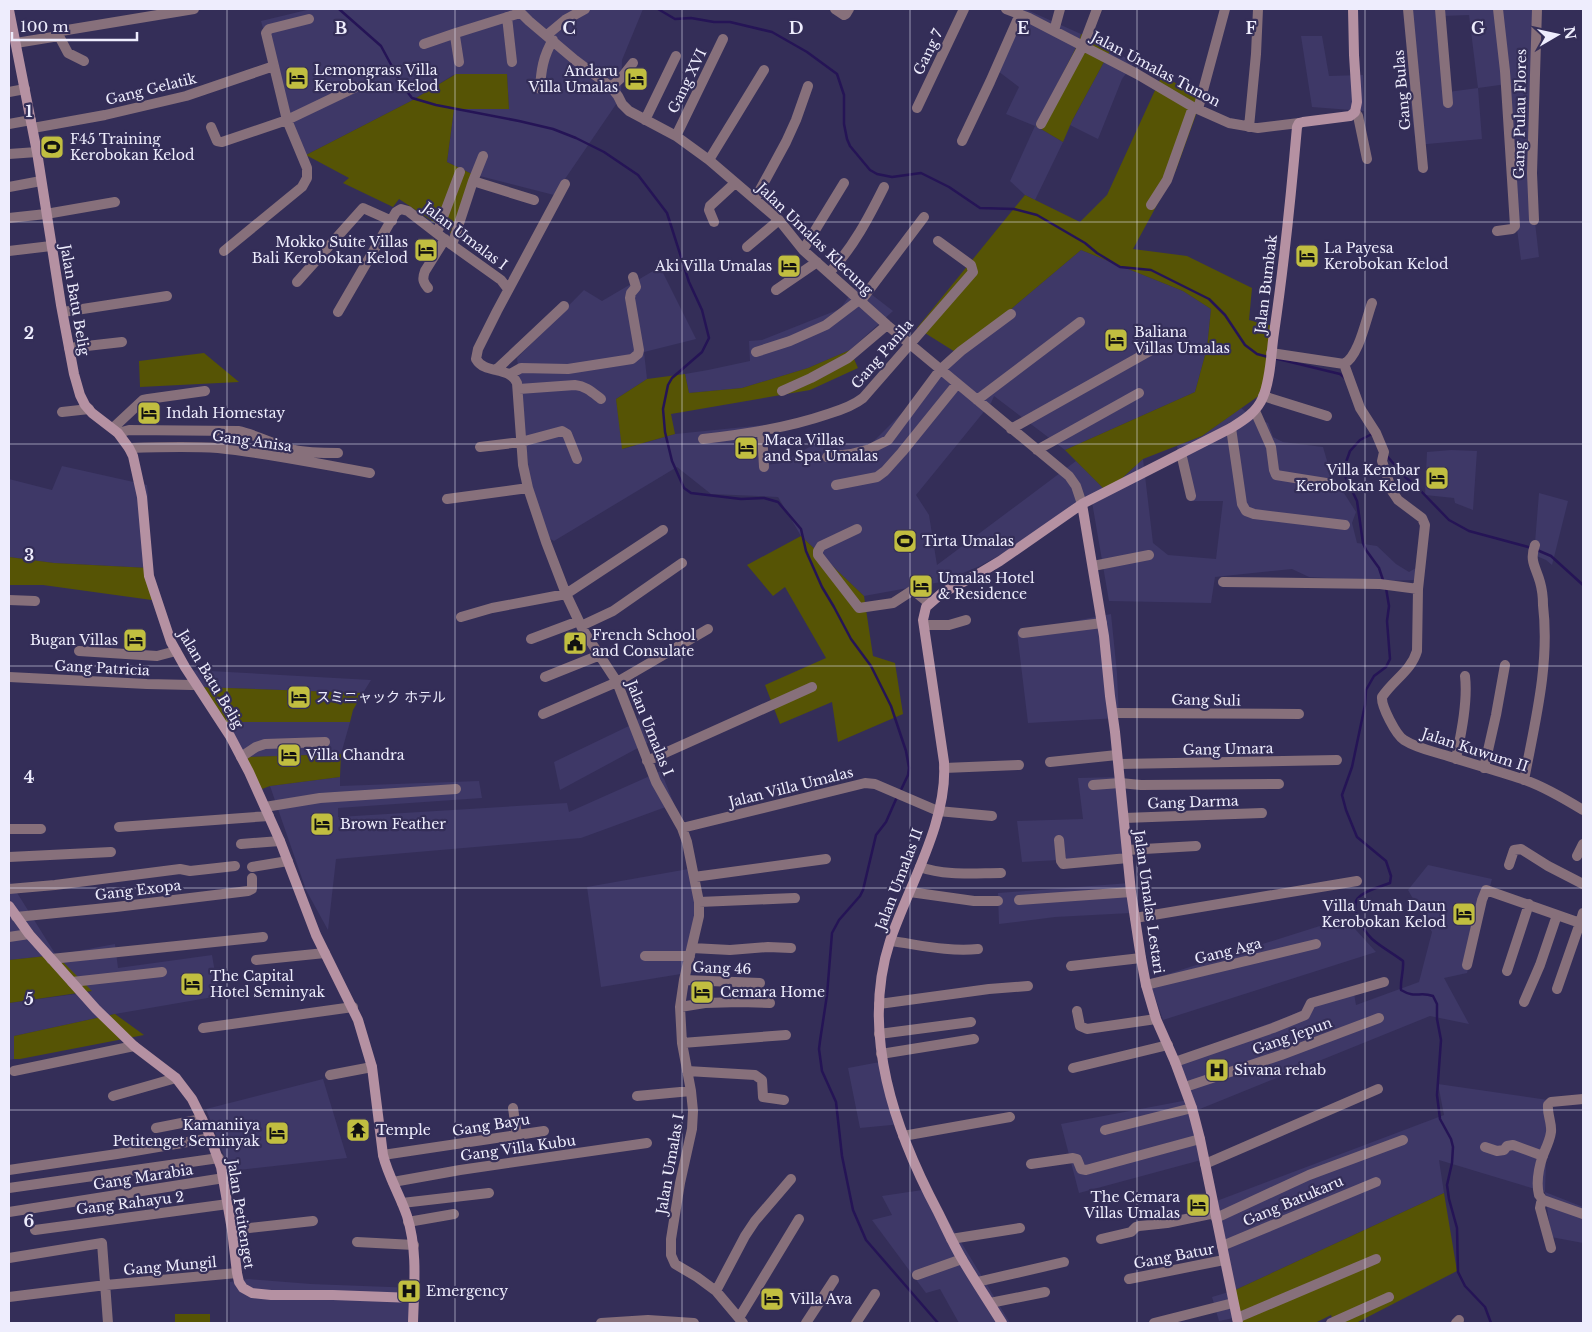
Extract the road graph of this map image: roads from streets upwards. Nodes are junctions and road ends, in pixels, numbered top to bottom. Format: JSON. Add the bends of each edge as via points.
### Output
{"nodes":[{"id":1,"x":194,"y":9,"type":"edge"},
{"id":2,"x":585,"y":9,"type":"edge"},
{"id":3,"x":835,"y":9,"type":"edge"},
{"id":4,"x":849,"y":9,"type":"edge"},
{"id":5,"x":964,"y":9,"type":"edge"},
{"id":6,"x":1006,"y":9,"type":"edge"},
{"id":7,"x":1060,"y":9,"type":"edge"},
{"id":8,"x":1097,"y":9,"type":"edge"},
{"id":9,"x":1225,"y":9,"type":"edge"},
{"id":10,"x":1258,"y":9,"type":"edge"},
{"id":11,"x":1353,"y":9,"type":"edge"},
{"id":12,"x":1408,"y":9,"type":"edge"},
{"id":13,"x":1440,"y":9,"type":"edge"},
{"id":14,"x":1498,"y":9,"type":"edge"},
{"id":15,"x":1537,"y":9,"type":"edge"},
{"id":16,"x":9,"y":10,"type":"edge"},
{"id":17,"x":519,"y":11,"type":"edge"},
{"id":18,"x":1026,"y":14,"type":"edge"},
{"id":19,"x":507,"y":17,"type":"junction"},
{"id":20,"x":309,"y":19,"type":"dead end"},
{"id":21,"x":1054,"y":31,"type":"junction"},
{"id":22,"x":456,"y":33,"type":"junction"},
{"id":23,"x":59,"y":36,"type":"junction"},
{"id":24,"x":550,"y":38,"type":"junction"},
{"id":25,"x":723,"y":39,"type":"dead end"},
{"id":26,"x":16,"y":43,"type":"junction"},
{"id":27,"x":424,"y":44,"type":"dead end"},
{"id":28,"x":1083,"y":46,"type":"junction"},
{"id":29,"x":676,"y":56,"type":"dead end"},
{"id":30,"x":14,"y":60,"type":"edge"},
{"id":31,"x":84,"y":61,"type":"dead end"},
{"id":32,"x":459,"y":62,"type":"dead end"},
{"id":33,"x":512,"y":62,"type":"dead end"},
{"id":34,"x":633,"y":63,"type":"dead end"},
{"id":35,"x":274,"y":66,"type":"junction"},
{"id":36,"x":764,"y":70,"type":"dead end"},
{"id":37,"x":808,"y":86,"type":"dead end"},
{"id":38,"x":356,"y":87,"type":"dead end"},
{"id":39,"x":611,"y":87,"type":"junction"},
{"id":40,"x":25,"y":89,"type":"junction"},
{"id":41,"x":540,"y":90,"type":"dead end"},
{"id":42,"x":9,"y":92,"type":"edge"},
{"id":43,"x":1448,"y":103,"type":"dead end"},
{"id":44,"x":917,"y":108,"type":"dead end"},
{"id":45,"x":1196,"y":108,"type":"junction"},
{"id":46,"x":1356,"y":112,"type":"junction"},
{"id":47,"x":288,"y":120,"type":"junction"},
{"id":48,"x":645,"y":120,"type":"junction"},
{"id":49,"x":9,"y":124,"type":"edge"},
{"id":50,"x":32,"y":124,"type":"junction"},
{"id":51,"x":1041,"y":124,"type":"dead end"},
{"id":52,"x":1300,"y":124,"type":"junction"},
{"id":53,"x":211,"y":127,"type":"dead end"},
{"id":54,"x":1249,"y":127,"type":"junction"},
{"id":55,"x":676,"y":136,"type":"junction"},
{"id":56,"x":962,"y":140,"type":"dead end"},
{"id":57,"x":37,"y":152,"type":"junction"},
{"id":58,"x":9,"y":154,"type":"edge"},
{"id":59,"x":483,"y":156,"type":"dead end"},
{"id":60,"x":1367,"y":159,"type":"dead end"},
{"id":61,"x":709,"y":160,"type":"junction"},
{"id":62,"x":1423,"y":168,"type":"dead end"},
{"id":63,"x":460,"y":172,"type":"dead end"},
{"id":64,"x":41,"y":181,"type":"junction"},
{"id":65,"x":473,"y":182,"type":"junction"},
{"id":66,"x":735,"y":183,"type":"junction"},
{"id":67,"x":844,"y":183,"type":"dead end"},
{"id":68,"x":565,"y":184,"type":"dead end"},
{"id":69,"x":9,"y":186,"type":"edge"},
{"id":70,"x":884,"y":187,"type":"dead end"},
{"id":71,"x":755,"y":199,"type":"junction"},
{"id":72,"x":534,"y":200,"type":"dead end"},
{"id":73,"x":115,"y":202,"type":"dead end"},
{"id":74,"x":1151,"y":205,"type":"dead end"},
{"id":75,"x":46,"y":214,"type":"junction"},
{"id":76,"x":924,"y":217,"type":"dead end"},
{"id":77,"x":9,"y":218,"type":"edge"},
{"id":78,"x":392,"y":220,"type":"junction"},
{"id":79,"x":779,"y":220,"type":"junction"},
{"id":80,"x":1534,"y":220,"type":"dead end"},
{"id":81,"x":714,"y":222,"type":"dead end"},
{"id":82,"x":1497,"y":231,"type":"dead end"},
{"id":83,"x":445,"y":239,"type":"junction"},
{"id":84,"x":938,"y":241,"type":"dead end"},
{"id":85,"x":51,"y":246,"type":"junction"},
{"id":86,"x":748,"y":247,"type":"dead end"},
{"id":87,"x":803,"y":250,"type":"junction"},
{"id":88,"x":9,"y":251,"type":"edge"},
{"id":89,"x":224,"y":251,"type":"dead end"},
{"id":90,"x":817,"y":262,"type":"junction"},
{"id":91,"x":829,"y":273,"type":"junction"},
{"id":92,"x":633,"y":276,"type":"dead end"},
{"id":93,"x":297,"y":282,"type":"dead end"},
{"id":94,"x":428,"y":288,"type":"dead end"},
{"id":95,"x":508,"y":289,"type":"junction"},
{"id":96,"x":776,"y":290,"type":"dead end"},
{"id":97,"x":166,"y":296,"type":"dead end"},
{"id":98,"x":860,"y":301,"type":"junction"},
{"id":99,"x":1372,"y":303,"type":"dead end"},
{"id":100,"x":564,"y":306,"type":"dead end"},
{"id":101,"x":63,"y":312,"type":"junction"},
{"id":102,"x":338,"y":312,"type":"dead end"},
{"id":103,"x":1011,"y":314,"type":"dead end"},
{"id":104,"x":1080,"y":322,"type":"dead end"},
{"id":105,"x":887,"y":325,"type":"junction"},
{"id":106,"x":122,"y":342,"type":"dead end"},
{"id":107,"x":910,"y":344,"type":"junction"},
{"id":108,"x":1156,"y":346,"type":"dead end"},
{"id":109,"x":70,"y":348,"type":"junction"},
{"id":110,"x":756,"y":352,"type":"dead end"},
{"id":111,"x":1271,"y":352,"type":"junction"},
{"id":112,"x":1344,"y":364,"type":"junction"},
{"id":113,"x":496,"y":370,"type":"junction"},
{"id":114,"x":940,"y":370,"type":"junction"},
{"id":115,"x":510,"y":374,"type":"junction"},
{"id":116,"x":957,"y":384,"type":"junction"},
{"id":117,"x":519,"y":389,"type":"junction"},
{"id":118,"x":206,"y":391,"type":"dead end"},
{"id":119,"x":782,"y":391,"type":"dead end"},
{"id":120,"x":1139,"y":393,"type":"dead end"},
{"id":121,"x":1264,"y":396,"type":"junction"},
{"id":122,"x":601,"y":399,"type":"dead end"},
{"id":123,"x":977,"y":400,"type":"junction"},
{"id":124,"x":89,"y":409,"type":"junction"},
{"id":125,"x":1255,"y":411,"type":"junction"},
{"id":126,"x":62,"y":412,"type":"dead end"},
{"id":127,"x":1327,"y":416,"type":"dead end"},
{"id":128,"x":1231,"y":428,"type":"junction"},
{"id":129,"x":1011,"y":429,"type":"junction"},
{"id":130,"x":116,"y":431,"type":"junction"},
{"id":131,"x":762,"y":432,"type":"junction"},
{"id":132,"x":703,"y":439,"type":"dead end"},
{"id":133,"x":521,"y":442,"type":"junction"},
{"id":134,"x":129,"y":448,"type":"junction"},
{"id":135,"x":480,"y":448,"type":"dead end"},
{"id":136,"x":1037,"y":450,"type":"junction"},
{"id":137,"x":1181,"y":453,"type":"junction"},
{"id":138,"x":338,"y":454,"type":"dead end"},
{"id":139,"x":826,"y":457,"type":"dead end"},
{"id":140,"x":577,"y":458,"type":"dead end"},
{"id":141,"x":764,"y":467,"type":"dead end"},
{"id":142,"x":370,"y":472,"type":"dead end"},
{"id":143,"x":1326,"y":483,"type":"dead end"},
{"id":144,"x":836,"y":485,"type":"dead end"},
{"id":145,"x":528,"y":488,"type":"junction"},
{"id":146,"x":1192,"y":496,"type":"dead end"},
{"id":147,"x":447,"y":499,"type":"dead end"},
{"id":148,"x":1082,"y":504,"type":"junction"},
{"id":149,"x":1345,"y":525,"type":"dead end"},
{"id":150,"x":857,"y":529,"type":"dead end"},
{"id":151,"x":663,"y":530,"type":"dead end"},
{"id":152,"x":1535,"y":545,"type":"dead end"},
{"id":153,"x":1149,"y":555,"type":"dead end"},
{"id":154,"x":682,"y":563,"type":"dead end"},
{"id":155,"x":1093,"y":566,"type":"junction"},
{"id":156,"x":1224,"y":582,"type":"dead end"},
{"id":157,"x":1418,"y":589,"type":"junction"},
{"id":158,"x":566,"y":594,"type":"junction"},
{"id":159,"x":9,"y":600,"type":"edge"},
{"id":160,"x":35,"y":601,"type":"dead end"},
{"id":161,"x":929,"y":603,"type":"junction"},
{"id":162,"x":461,"y":617,"type":"dead end"},
{"id":163,"x":966,"y":620,"type":"dead end"},
{"id":164,"x":1102,"y":623,"type":"junction"},
{"id":165,"x":580,"y":624,"type":"junction"},
{"id":166,"x":924,"y":625,"type":"junction"},
{"id":167,"x":708,"y":629,"type":"dead end"},
{"id":168,"x":1023,"y":632,"type":"dead end"},
{"id":169,"x":531,"y":639,"type":"dead end"},
{"id":170,"x":79,"y":651,"type":"dead end"},
{"id":171,"x":176,"y":652,"type":"junction"},
{"id":172,"x":600,"y":655,"type":"junction"},
{"id":173,"x":1505,"y":666,"type":"dead end"},
{"id":174,"x":1465,"y":676,"type":"dead end"},
{"id":175,"x":545,"y":677,"type":"dead end"},
{"id":176,"x":9,"y":678,"type":"edge"},
{"id":177,"x":617,"y":682,"type":"junction"},
{"id":178,"x":195,"y":683,"type":"junction"},
{"id":179,"x":812,"y":687,"type":"dead end"},
{"id":180,"x":1113,"y":713,"type":"junction"},
{"id":181,"x":543,"y":714,"type":"dead end"},
{"id":182,"x":1298,"y":714,"type":"dead end"},
{"id":183,"x":325,"y":742,"type":"dead end"},
{"id":184,"x":241,"y":757,"type":"junction"},
{"id":185,"x":1118,"y":759,"type":"junction"},
{"id":186,"x":1456,"y":759,"type":"junction"},
{"id":187,"x":647,"y":760,"type":"junction"},
{"id":188,"x":1337,"y":760,"type":"dead end"},
{"id":189,"x":1050,"y":762,"type":"dead end"},
{"id":190,"x":1019,"y":765,"type":"dead end"},
{"id":191,"x":944,"y":768,"type":"junction"},
{"id":192,"x":1484,"y":768,"type":"junction"},
{"id":193,"x":1524,"y":780,"type":"junction"},
{"id":194,"x":1120,"y":783,"type":"junction"},
{"id":195,"x":1279,"y":784,"type":"dead end"},
{"id":196,"x":1093,"y":785,"type":"dead end"},
{"id":197,"x":456,"y":789,"type":"dead end"},
{"id":198,"x":1583,"y":810,"type":"edge"},
{"id":199,"x":938,"y":811,"type":"junction"},
{"id":200,"x":267,"y":812,"type":"junction"},
{"id":201,"x":1262,"y":813,"type":"dead end"},
{"id":202,"x":992,"y":816,"type":"dead end"},
{"id":203,"x":1124,"y":818,"type":"junction"},
{"id":204,"x":119,"y":827,"type":"dead end"},
{"id":205,"x":682,"y":828,"type":"junction"},
{"id":206,"x":9,"y":829,"type":"edge"},
{"id":207,"x":42,"y":829,"type":"dead end"},
{"id":208,"x":280,"y":840,"type":"junction"},
{"id":209,"x":1059,"y":840,"type":"dead end"},
{"id":210,"x":241,"y":844,"type":"dead end"},
{"id":211,"x":1583,"y":844,"type":"edge"},
{"id":212,"x":1196,"y":846,"type":"dead end"},
{"id":213,"x":111,"y":852,"type":"dead end"},
{"id":214,"x":1127,"y":854,"type":"junction"},
{"id":215,"x":1577,"y":856,"type":"dead end"},
{"id":216,"x":9,"y":857,"type":"edge"},
{"id":217,"x":826,"y":859,"type":"dead end"},
{"id":218,"x":288,"y":861,"type":"junction"},
{"id":219,"x":1509,"y":865,"type":"dead end"},
{"id":220,"x":235,"y":866,"type":"dead end"},
{"id":221,"x":920,"y":866,"type":"junction"},
{"id":222,"x":252,"y":867,"type":"dead end"},
{"id":223,"x":1002,"y":873,"type":"dead end"},
{"id":224,"x":694,"y":877,"type":"junction"},
{"id":225,"x":252,"y":878,"type":"dead end"},
{"id":226,"x":1357,"y":880,"type":"dead end"},
{"id":227,"x":1583,"y":884,"type":"edge"},
{"id":228,"x":9,"y":889,"type":"edge"},
{"id":229,"x":910,"y":892,"type":"junction"},
{"id":230,"x":1131,"y":892,"type":"junction"},
{"id":231,"x":795,"y":898,"type":"dead end"},
{"id":232,"x":1019,"y":900,"type":"dead end"},
{"id":233,"x":998,"y":901,"type":"dead end"},
{"id":234,"x":699,"y":902,"type":"junction"},
{"id":235,"x":1529,"y":904,"type":"junction"},
{"id":236,"x":9,"y":906,"type":"edge"},
{"id":237,"x":1557,"y":915,"type":"junction"},
{"id":238,"x":16,"y":917,"type":"junction"},
{"id":239,"x":1135,"y":918,"type":"junction"},
{"id":240,"x":1581,"y":918,"type":"edge"},
{"id":241,"x":30,"y":934,"type":"junction"},
{"id":242,"x":9,"y":937,"type":"edge"},
{"id":243,"x":263,"y":937,"type":"dead end"},
{"id":244,"x":890,"y":941,"type":"junction"},
{"id":245,"x":1316,"y":944,"type":"dead end"},
{"id":246,"x":791,"y":948,"type":"dead end"},
{"id":247,"x":978,"y":949,"type":"dead end"},
{"id":248,"x":691,"y":952,"type":"junction"},
{"id":249,"x":326,"y":953,"type":"junction"},
{"id":250,"x":645,"y":956,"type":"dead end"},
{"id":251,"x":1141,"y":958,"type":"junction"},
{"id":252,"x":51,"y":959,"type":"junction"},
{"id":253,"x":256,"y":960,"type":"dead end"},
{"id":254,"x":1468,"y":965,"type":"dead end"},
{"id":255,"x":1071,"y":966,"type":"dead end"},
{"id":256,"x":1507,"y":971,"type":"dead end"},
{"id":257,"x":162,"y":972,"type":"dead end"},
{"id":258,"x":684,"y":980,"type":"junction"},
{"id":259,"x":72,"y":982,"type":"junction"},
{"id":260,"x":1384,"y":982,"type":"dead end"},
{"id":261,"x":760,"y":983,"type":"dead end"},
{"id":262,"x":1146,"y":985,"type":"junction"},
{"id":263,"x":1028,"y":986,"type":"dead end"},
{"id":264,"x":1557,"y":989,"type":"dead end"},
{"id":265,"x":1524,"y":1002,"type":"dead end"},
{"id":266,"x":770,"y":1003,"type":"dead end"},
{"id":267,"x":879,"y":1004,"type":"junction"},
{"id":268,"x":353,"y":1007,"type":"junction"},
{"id":269,"x":680,"y":1007,"type":"junction"},
{"id":270,"x":1077,"y":1011,"type":"dead end"},
{"id":271,"x":1379,"y":1018,"type":"dead end"},
{"id":272,"x":1156,"y":1019,"type":"junction"},
{"id":273,"x":971,"y":1022,"type":"dead end"},
{"id":274,"x":204,"y":1028,"type":"dead end"},
{"id":275,"x":786,"y":1034,"type":"dead end"},
{"id":276,"x":879,"y":1034,"type":"junction"},
{"id":277,"x":974,"y":1039,"type":"dead end"},
{"id":278,"x":682,"y":1043,"type":"junction"},
{"id":279,"x":1168,"y":1045,"type":"junction"},
{"id":280,"x":134,"y":1046,"type":"junction"},
{"id":281,"x":881,"y":1054,"type":"junction"},
{"id":282,"x":1176,"y":1062,"type":"junction"},
{"id":283,"x":372,"y":1067,"type":"junction"},
{"id":284,"x":1073,"y":1068,"type":"dead end"},
{"id":285,"x":14,"y":1071,"type":"dead end"},
{"id":286,"x":687,"y":1071,"type":"junction"},
{"id":287,"x":330,"y":1074,"type":"dead end"},
{"id":288,"x":176,"y":1078,"type":"junction"},
{"id":289,"x":1185,"y":1087,"type":"junction"},
{"id":290,"x":1378,"y":1089,"type":"dead end"},
{"id":291,"x":692,"y":1091,"type":"junction"},
{"id":292,"x":113,"y":1096,"type":"dead end"},
{"id":293,"x":637,"y":1096,"type":"dead end"},
{"id":294,"x":1583,"y":1099,"type":"edge"},
{"id":295,"x":784,"y":1100,"type":"dead end"},
{"id":296,"x":513,"y":1108,"type":"dead end"},
{"id":297,"x":1192,"y":1108,"type":"junction"},
{"id":298,"x":1010,"y":1117,"type":"dead end"},
{"id":299,"x":202,"y":1119,"type":"junction"},
{"id":300,"x":156,"y":1128,"type":"dead end"},
{"id":301,"x":1105,"y":1130,"type":"dead end"},
{"id":302,"x":544,"y":1131,"type":"dead end"},
{"id":303,"x":517,"y":1135,"type":"junction"},
{"id":304,"x":903,"y":1136,"type":"junction"},
{"id":305,"x":211,"y":1138,"type":"junction"},
{"id":306,"x":1200,"y":1140,"type":"junction"},
{"id":307,"x":1403,"y":1140,"type":"dead end"},
{"id":308,"x":647,"y":1143,"type":"dead end"},
{"id":309,"x":1486,"y":1147,"type":"dead end"},
{"id":310,"x":382,"y":1155,"type":"junction"},
{"id":311,"x":1543,"y":1156,"type":"junction"},
{"id":312,"x":219,"y":1158,"type":"junction"},
{"id":313,"x":1031,"y":1164,"type":"dead end"},
{"id":314,"x":1205,"y":1164,"type":"junction"},
{"id":315,"x":9,"y":1170,"type":"edge"},
{"id":316,"x":224,"y":1178,"type":"junction"},
{"id":317,"x":791,"y":1179,"type":"dead end"},
{"id":318,"x":393,"y":1182,"type":"junction"},
{"id":319,"x":1376,"y":1182,"type":"dead end"},
{"id":320,"x":9,"y":1188,"type":"edge"},
{"id":321,"x":489,"y":1193,"type":"dead end"},
{"id":322,"x":1541,"y":1196,"type":"junction"},
{"id":323,"x":402,"y":1203,"type":"junction"},
{"id":324,"x":228,"y":1204,"type":"junction"},
{"id":325,"x":9,"y":1212,"type":"edge"},
{"id":326,"x":454,"y":1214,"type":"dead end"},
{"id":327,"x":1583,"y":1214,"type":"edge"},
{"id":328,"x":1215,"y":1216,"type":"junction"},
{"id":329,"x":799,"y":1219,"type":"dead end"},
{"id":330,"x":313,"y":1221,"type":"dead end"},
{"id":331,"x":408,"y":1222,"type":"junction"},
{"id":332,"x":1020,"y":1228,"type":"dead end"},
{"id":333,"x":35,"y":1230,"type":"dead end"},
{"id":334,"x":232,"y":1230,"type":"junction"},
{"id":335,"x":951,"y":1239,"type":"junction"},
{"id":336,"x":1101,"y":1239,"type":"dead end"},
{"id":337,"x":356,"y":1242,"type":"dead end"},
{"id":338,"x":414,"y":1245,"type":"junction"},
{"id":339,"x":1222,"y":1246,"type":"junction"},
{"id":340,"x":1551,"y":1248,"type":"dead end"},
{"id":341,"x":9,"y":1258,"type":"edge"},
{"id":342,"x":962,"y":1259,"type":"junction"},
{"id":343,"x":1376,"y":1259,"type":"dead end"},
{"id":344,"x":1224,"y":1260,"type":"junction"},
{"id":345,"x":1064,"y":1262,"type":"dead end"},
{"id":346,"x":237,"y":1273,"type":"junction"},
{"id":347,"x":917,"y":1275,"type":"dead end"},
{"id":348,"x":1129,"y":1279,"type":"dead end"},
{"id":349,"x":834,"y":1280,"type":"dead end"},
{"id":350,"x":977,"y":1282,"type":"junction"},
{"id":351,"x":106,"y":1285,"type":"junction"},
{"id":352,"x":716,"y":1291,"type":"junction"},
{"id":353,"x":1045,"y":1292,"type":"dead end"},
{"id":354,"x":875,"y":1294,"type":"dead end"},
{"id":355,"x":9,"y":1297,"type":"edge"},
{"id":356,"x":414,"y":1298,"type":"junction"},
{"id":357,"x":1389,"y":1298,"type":"dead end"},
{"id":358,"x":990,"y":1303,"type":"junction"},
{"id":359,"x":1233,"y":1303,"type":"junction"},
{"id":360,"x":741,"y":1320,"type":"edge"},
{"id":361,"x":1237,"y":1321,"type":"edge"},
{"id":362,"x":625,"y":1322,"type":"edge"},
{"id":363,"x":108,"y":1323,"type":"edge"},
{"id":364,"x":413,"y":1323,"type":"edge"},
{"id":365,"x":601,"y":1323,"type":"edge"},
{"id":366,"x":694,"y":1323,"type":"edge"},
{"id":367,"x":806,"y":1323,"type":"edge"},
{"id":368,"x":856,"y":1323,"type":"edge"},
{"id":369,"x":1002,"y":1323,"type":"edge"},
{"id":370,"x":1154,"y":1323,"type":"edge"},
{"id":371,"x":1331,"y":1323,"type":"edge"}],
"edges":[{"from":1,"to":23,"type":"street","via":[[61,32]]},
{"from":2,"to":24,"type":"street","via":[[565,20]]},
{"from":3,"to":4,"type":"street","via":[[844,15]]},
{"from":5,"to":44,"type":"street","name":"Gang 7"},
{"from":6,"to":18,"type":"street","name":"Jalan Umalas Tunon"},
{"from":7,"to":21,"type":"street"},
{"from":8,"to":28,"type":"street"},
{"from":9,"to":45,"type":"street"},
{"from":10,"to":54,"type":"street"},
{"from":11,"to":46,"type":"street"},
{"from":12,"to":62,"type":"street","name":"Gang Bulas"},
{"from":13,"to":43,"type":"street"},
{"from":14,"to":82,"type":"street","via":[[1515,226],[1512,230]]},
{"from":15,"to":80,"type":"street","name":"Gang Pulau Flores","via":[[1532,173]]},
{"from":16,"to":26,"type":"street","name":"Jalan Batu Belig"},
{"from":17,"to":19,"type":"street"},
{"from":17,"to":24,"type":"street","name":"Jalan Umalas Klecung"},
{"from":18,"to":21,"type":"street","name":"Jalan Umalas Tunon"},
{"from":18,"to":56,"type":"street"},
{"from":19,"to":22,"type":"street"},
{"from":19,"to":33,"type":"street"},
{"from":20,"to":35,"type":"street","via":[[266,31]]},
{"from":21,"to":28,"type":"street","name":"Jalan Umalas Tunon"},
{"from":22,"to":27,"type":"street"},
{"from":22,"to":32,"type":"street"},
{"from":23,"to":26,"type":"street"},
{"from":23,"to":31,"type":"street","via":[[68,53]]},
{"from":24,"to":39,"type":"street","name":"Jalan Umalas Klecung"},
{"from":24,"to":41,"type":"street","via":[[543,61]]},
{"from":25,"to":55,"type":"street","name":"Gang XVI"},
{"from":26,"to":30,"type":"street","name":"Jalan Batu Belig"},
{"from":28,"to":45,"type":"street","name":"Jalan Umalas Tunon"},
{"from":28,"to":51,"type":"street"},
{"from":29,"to":48,"type":"street"},
{"from":30,"to":40,"type":"street","name":"Jalan Batu Belig"},
{"from":34,"to":39,"type":"street"},
{"from":35,"to":47,"type":"street"},
{"from":35,"to":50,"type":"street","name":"Gang Gelatik","via":[[186,96],[105,115]]},
{"from":36,"to":61,"type":"street"},
{"from":37,"to":71,"type":"street","via":[[786,142]]},
{"from":38,"to":47,"type":"street"},
{"from":39,"to":48,"type":"street","name":"Jalan Umalas Klecung","via":[[624,107]]},
{"from":40,"to":42,"type":"street"},
{"from":40,"to":50,"type":"street","name":"Jalan Batu Belig"},
{"from":45,"to":54,"type":"street","name":"Jalan Umalas Tunon","via":[[1229,123]]},
{"from":45,"to":74,"type":"street","via":[[1167,180]]},
{"from":46,"to":52,"type":"street","via":[[1350,116]]},
{"from":46,"to":60,"type":"street"},
{"from":47,"to":53,"type":"street","via":[[222,142],[217,141]]},
{"from":47,"to":89,"type":"street","via":[[307,168],[307,178]]},
{"from":48,"to":55,"type":"street","name":"Jalan Umalas Klecung"},
{"from":49,"to":50,"type":"street","name":"Gang Gelatik"},
{"from":50,"to":57,"type":"street","name":"Jalan Batu Belig"},
{"from":52,"to":54,"type":"street","name":"Jalan Umalas Tunon"},
{"from":52,"to":111,"type":"street","name":"Jalan Bumbak","via":[[1297,127]]},
{"from":55,"to":61,"type":"street","name":"Jalan Umalas Klecung"},
{"from":57,"to":58,"type":"street"},
{"from":57,"to":64,"type":"street","name":"Jalan Batu Belig"},
{"from":59,"to":65,"type":"street"},
{"from":61,"to":66,"type":"street","name":"Jalan Umalas Klecung"},
{"from":63,"to":83,"type":"street"},
{"from":64,"to":69,"type":"street"},
{"from":64,"to":75,"type":"street","name":"Jalan Batu Belig"},
{"from":65,"to":72,"type":"street"},
{"from":65,"to":83,"type":"street"},
{"from":66,"to":71,"type":"street","name":"Jalan Umalas Klecung"},
{"from":66,"to":81,"type":"street","via":[[710,206]]},
{"from":67,"to":87,"type":"street"},
{"from":68,"to":95,"type":"street"},
{"from":70,"to":91,"type":"street","via":[[847,252]]},
{"from":71,"to":79,"type":"street","name":"Jalan Umalas Klecung"},
{"from":73,"to":75,"type":"street"},
{"from":75,"to":77,"type":"street"},
{"from":75,"to":85,"type":"street","name":"Jalan Batu Belig"},
{"from":76,"to":98,"type":"street"},
{"from":78,"to":83,"type":"street","name":"Jalan Umalas I","via":[[398,210],[404,209]]},
{"from":78,"to":93,"type":"street","via":[[363,208]]},
{"from":78,"to":102,"type":"street"},
{"from":79,"to":86,"type":"street"},
{"from":79,"to":87,"type":"street","name":"Jalan Umalas Klecung"},
{"from":83,"to":94,"type":"street","via":[[425,271],[423,282]]},
{"from":83,"to":95,"type":"street","name":"Jalan Umalas I","via":[[501,280]]},
{"from":84,"to":107,"type":"street","name":"Gang Panila","via":[[971,265],[974,271]]},
{"from":85,"to":88,"type":"street"},
{"from":85,"to":101,"type":"street","name":"Jalan Batu Belig"},
{"from":87,"to":90,"type":"street","name":"Jalan Umalas Klecung"},
{"from":90,"to":91,"type":"street","name":"Jalan Umalas Klecung"},
{"from":90,"to":96,"type":"street"},
{"from":91,"to":98,"type":"street","name":"Jalan Umalas Klecung"},
{"from":92,"to":115,"type":"street","via":[[636,286],[630,298],[639,350],[635,358],[568,369],[521,368]]},
{"from":95,"to":113,"type":"street","name":"Jalan Umalas I","via":[[476,359],[481,365]]},
{"from":97,"to":101,"type":"street"},
{"from":98,"to":105,"type":"street","name":"Jalan Umalas Klecung"},
{"from":98,"to":110,"type":"street","via":[[826,325]]},
{"from":99,"to":112,"type":"street","via":[[1354,354]]},
{"from":100,"to":113,"type":"street"},
{"from":101,"to":109,"type":"street","name":"Jalan Batu Belig"},
{"from":103,"to":114,"type":"street"},
{"from":104,"to":123,"type":"street"},
{"from":105,"to":107,"type":"street","name":"Jalan Umalas Klecung"},
{"from":105,"to":119,"type":"street","via":[[848,358]]},
{"from":106,"to":109,"type":"street"},
{"from":107,"to":114,"type":"street","name":"Jalan Umalas Klecung"},
{"from":107,"to":131,"type":"street","name":"Gang Panila","via":[[857,402],[817,418]]},
{"from":108,"to":129,"type":"street"},
{"from":109,"to":124,"type":"street","name":"Jalan Batu Belig","via":[[80,395]]},
{"from":111,"to":112,"type":"street"},
{"from":111,"to":121,"type":"street","name":"Jalan Bumbak"},
{"from":112,"to":157,"type":"street","via":[[1360,408],[1376,433],[1395,496],[1424,522]]},
{"from":113,"to":115,"type":"street","name":"Jalan Umalas I"},
{"from":114,"to":116,"type":"street","name":"Jalan Umalas Klecung"},
{"from":114,"to":139,"type":"street","via":[[888,440],[870,450]]},
{"from":115,"to":117,"type":"street","name":"Jalan Umalas I","via":[[516,379]]},
{"from":116,"to":123,"type":"street","name":"Jalan Umalas Klecung"},
{"from":116,"to":144,"type":"street","via":[[885,471],[877,476]]},
{"from":117,"to":122,"type":"street","via":[[575,385],[589,389]]},
{"from":117,"to":133,"type":"street","name":"Jalan Umalas I"},
{"from":118,"to":130,"type":"street","via":[[148,399],[139,404]]},
{"from":120,"to":136,"type":"street"},
{"from":121,"to":125,"type":"street","name":"Jalan Bumbak"},
{"from":121,"to":127,"type":"street"},
{"from":123,"to":129,"type":"street","name":"Jalan Umalas Klecung"},
{"from":124,"to":126,"type":"street"},
{"from":124,"to":130,"type":"street","name":"Jalan Batu Belig"},
{"from":125,"to":128,"type":"street","name":"Jalan Bumbak"},
{"from":125,"to":143,"type":"street","via":[[1270,447],[1276,475]]},
{"from":128,"to":137,"type":"street","name":"Jalan Bumbak"},
{"from":128,"to":149,"type":"street","via":[[1242,504],[1246,511]]},
{"from":129,"to":136,"type":"street","name":"Jalan Umalas Klecung"},
{"from":130,"to":134,"type":"street","name":"Jalan Batu Belig"},
{"from":130,"to":138,"type":"street","via":[[238,431],[300,451]]},
{"from":131,"to":132,"type":"street","name":"Gang Panila"},
{"from":131,"to":141,"type":"street"},
{"from":133,"to":135,"type":"street"},
{"from":133,"to":140,"type":"street","via":[[565,432]]},
{"from":133,"to":145,"type":"street","name":"Jalan Umalas I"},
{"from":134,"to":142,"type":"street","name":"Gang Anisa","via":[[217,448]]},
{"from":134,"to":171,"type":"street","name":"Jalan Batu Belig","via":[[136,464],[142,497],[150,576]]},
{"from":136,"to":148,"type":"street","name":"Jalan Umalas Klecung","via":[[1069,476]]},
{"from":137,"to":146,"type":"street"},
{"from":137,"to":148,"type":"street","name":"Jalan Bumbak"},
{"from":145,"to":147,"type":"street"},
{"from":145,"to":158,"type":"street","name":"Jalan Umalas I"},
{"from":148,"to":155,"type":"street","name":"Jalan Umalas Lestari"},
{"from":148,"to":161,"type":"street","via":[[1000,561]]},
{"from":150,"to":161,"type":"street","via":[[821,546],[818,555],[859,608],[893,603],[913,590]]},
{"from":151,"to":158,"type":"street"},
{"from":152,"to":193,"type":"street","via":[[1532,560],[1542,595],[1545,658]]},
{"from":153,"to":155,"type":"street"},
{"from":154,"to":165,"type":"street","via":[[614,611]]},
{"from":155,"to":164,"type":"street","name":"Jalan Umalas Lestari"},
{"from":156,"to":157,"type":"street","via":[[1380,584]]},
{"from":157,"to":186,"type":"street","name":"Jalan Kuwum II","via":[[1417,651],[1414,660],[1385,692],[1382,701],[1401,738]]},
{"from":158,"to":162,"type":"street"},
{"from":158,"to":165,"type":"street","name":"Jalan Umalas I"},
{"from":159,"to":160,"type":"street"},
{"from":161,"to":166,"type":"street","name":"Jalan Umalas II","via":[[924,610]]},
{"from":163,"to":166,"type":"street","via":[[949,625]]},
{"from":164,"to":168,"type":"street"},
{"from":164,"to":180,"type":"street","name":"Jalan Umalas Lestari"},
{"from":165,"to":169,"type":"street"},
{"from":165,"to":172,"type":"street","name":"Jalan Umalas I"},
{"from":166,"to":191,"type":"street","name":"Jalan Umalas II"},
{"from":167,"to":177,"type":"street"},
{"from":170,"to":171,"type":"street","via":[[157,656]]},
{"from":171,"to":178,"type":"street","name":"Jalan Batu Belig"},
{"from":172,"to":175,"type":"street"},
{"from":172,"to":177,"type":"street","name":"Jalan Umalas I"},
{"from":173,"to":192,"type":"street"},
{"from":174,"to":186,"type":"street","via":[[1464,710]]},
{"from":176,"to":178,"type":"street","name":"Gang Patricia"},
{"from":177,"to":181,"type":"street"},
{"from":177,"to":187,"type":"street","name":"Jalan Umalas I"},
{"from":178,"to":184,"type":"street","name":"Jalan Batu Belig"},
{"from":179,"to":187,"type":"street"},
{"from":180,"to":182,"type":"street","name":"Gang Suli"},
{"from":180,"to":185,"type":"street","name":"Jalan Umalas Lestari"},
{"from":183,"to":184,"type":"street","via":[[266,744]]},
{"from":184,"to":200,"type":"street","name":"Jalan Batu Belig"},
{"from":185,"to":188,"type":"street","name":"Gang Umara"},
{"from":185,"to":189,"type":"street","name":"Gang Umara"},
{"from":185,"to":194,"type":"street","name":"Jalan Umalas Lestari"},
{"from":186,"to":192,"type":"street","name":"Jalan Kuwum II"},
{"from":187,"to":205,"type":"street","name":"Jalan Umalas I"},
{"from":190,"to":191,"type":"street"},
{"from":191,"to":199,"type":"street","name":"Jalan Umalas II"},
{"from":192,"to":193,"type":"street","name":"Jalan Kuwum II"},
{"from":193,"to":198,"type":"street","name":"Jalan Kuwum II"},
{"from":194,"to":195,"type":"street"},
{"from":194,"to":196,"type":"street"},
{"from":194,"to":203,"type":"street","name":"Jalan Umalas Lestari"},
{"from":197,"to":200,"type":"street","via":[[320,798]]},
{"from":199,"to":202,"type":"street","name":"Jalan Villa Umalas"},
{"from":199,"to":205,"type":"street","name":"Jalan Villa Umalas","via":[[875,784],[865,783]]},
{"from":199,"to":221,"type":"street","name":"Jalan Umalas II"},
{"from":200,"to":204,"type":"street"},
{"from":200,"to":208,"type":"street","name":"Jalan Batu Belig"},
{"from":201,"to":203,"type":"street","name":"Gang Darma"},
{"from":203,"to":214,"type":"street","name":"Jalan Umalas Lestari"},
{"from":205,"to":224,"type":"street","name":"Jalan Umalas I"},
{"from":206,"to":207,"type":"street"},
{"from":208,"to":210,"type":"street"},
{"from":208,"to":218,"type":"street","name":"Jalan Batu Belig"},
{"from":209,"to":214,"type":"street","via":[[1063,864]]},
{"from":211,"to":215,"type":"street"},
{"from":212,"to":214,"type":"street"},
{"from":213,"to":216,"type":"street"},
{"from":214,"to":230,"type":"street","name":"Jalan Umalas Lestari"},
{"from":217,"to":224,"type":"street"},
{"from":218,"to":222,"type":"street"},
{"from":218,"to":249,"type":"street","name":"Jalan Batu Belig","via":[[310,921]]},
{"from":219,"to":227,"type":"street","via":[[1514,850],[1521,849]]},
{"from":220,"to":228,"type":"street","via":[[180,869]]},
{"from":221,"to":223,"type":"street","via":[[951,872]]},
{"from":221,"to":229,"type":"street","name":"Jalan Umalas II"},
{"from":224,"to":234,"type":"street","name":"Jalan Umalas I"},
{"from":225,"to":238,"type":"street","name":"Gang Exopa","via":[[252,889],[248,891]]},
{"from":226,"to":239,"type":"street"},
{"from":229,"to":233,"type":"street"},
{"from":229,"to":244,"type":"street","name":"Jalan Umalas II"},
{"from":230,"to":232,"type":"street"},
{"from":230,"to":239,"type":"street","name":"Jalan Umalas Lestari"},
{"from":231,"to":234,"type":"street"},
{"from":234,"to":248,"type":"street","name":"Jalan Umalas I"},
{"from":235,"to":237,"type":"street"},
{"from":235,"to":254,"type":"street","via":[[1486,890]]},
{"from":235,"to":256,"type":"street"},
{"from":236,"to":238,"type":"street","name":"Jalan Petitenget"},
{"from":237,"to":240,"type":"street"},
{"from":237,"to":265,"type":"street"},
{"from":238,"to":241,"type":"street","name":"Jalan Petitenget"},
{"from":239,"to":251,"type":"street","name":"Jalan Umalas Lestari"},
{"from":240,"to":264,"type":"street"},
{"from":241,"to":242,"type":"street"},
{"from":241,"to":252,"type":"street","name":"Jalan Petitenget"},
{"from":243,"to":252,"type":"street"},
{"from":244,"to":247,"type":"street","via":[[941,949]]},
{"from":244,"to":267,"type":"street","name":"Jalan Umalas II"},
{"from":245,"to":262,"type":"street","name":"Gang Aga"},
{"from":246,"to":248,"type":"street"},
{"from":248,"to":250,"type":"street"},
{"from":248,"to":258,"type":"street","name":"Jalan Umalas I"},
{"from":249,"to":253,"type":"street"},
{"from":249,"to":268,"type":"street","name":"Jalan Batu Belig"},
{"from":251,"to":255,"type":"street"},
{"from":251,"to":262,"type":"street","name":"Jalan Umalas Lestari"},
{"from":252,"to":259,"type":"street","name":"Jalan Petitenget"},
{"from":257,"to":259,"type":"street"},
{"from":258,"to":261,"type":"street","name":"Gang 46"},
{"from":258,"to":269,"type":"street","name":"Jalan Umalas I"},
{"from":259,"to":280,"type":"street","name":"Jalan Petitenget"},
{"from":260,"to":282,"type":"street","via":[[1311,1004],[1305,1015]]},
{"from":262,"to":272,"type":"street","name":"Jalan Umalas Lestari"},
{"from":263,"to":267,"type":"street"},
{"from":266,"to":269,"type":"street","via":[[705,1003]]},
{"from":267,"to":276,"type":"street","name":"Jalan Umalas II"},
{"from":268,"to":274,"type":"street"},
{"from":268,"to":283,"type":"street","name":"Jalan Batu Belig"},
{"from":269,"to":278,"type":"street","name":"Jalan Umalas I"},
{"from":270,"to":272,"type":"street","via":[[1080,1026],[1087,1029]]},
{"from":271,"to":289,"type":"street","name":"Gang Jepun"},
{"from":272,"to":279,"type":"street","name":"Jalan Umalas Lestari"},
{"from":273,"to":276,"type":"street"},
{"from":275,"to":278,"type":"street"},
{"from":276,"to":281,"type":"street","name":"Jalan Umalas II"},
{"from":277,"to":281,"type":"street"},
{"from":278,"to":286,"type":"street","name":"Jalan Umalas I"},
{"from":279,"to":282,"type":"street","name":"Jalan Umalas Lestari"},
{"from":279,"to":284,"type":"street"},
{"from":280,"to":285,"type":"street"},
{"from":280,"to":288,"type":"street","name":"Jalan Petitenget"},
{"from":281,"to":304,"type":"street","name":"Jalan Umalas II"},
{"from":282,"to":289,"type":"street","name":"Jalan Umalas Lestari"},
{"from":283,"to":287,"type":"street"},
{"from":283,"to":310,"type":"street","name":"Jalan Batu Belig"},
{"from":286,"to":291,"type":"street","name":"Jalan Umalas I"},
{"from":286,"to":295,"type":"street","via":[[755,1075],[762,1080],[763,1097]]},
{"from":288,"to":292,"type":"street"},
{"from":288,"to":299,"type":"street","name":"Jalan Petitenget"},
{"from":289,"to":297,"type":"street","name":"Jalan Umalas Lestari"},
{"from":290,"to":314,"type":"street"},
{"from":291,"to":293,"type":"street"},
{"from":291,"to":352,"type":"street","name":"Jalan Umalas I","via":[[692,1129],[671,1239],[672,1255],[675,1264]]},
{"from":294,"to":311,"type":"street","via":[[1548,1104],[1551,1135]]},
{"from":296,"to":303,"type":"street"},
{"from":297,"to":301,"type":"street"},
{"from":297,"to":306,"type":"street","name":"Jalan Umalas Lestari"},
{"from":298,"to":304,"type":"street"},
{"from":299,"to":300,"type":"street"},
{"from":299,"to":305,"type":"street","name":"Jalan Petitenget"},
{"from":302,"to":303,"type":"street","name":"Gang Bayu"},
{"from":303,"to":310,"type":"street","name":"Gang Bayu"},
{"from":304,"to":335,"type":"street","name":"Jalan Umalas II"},
{"from":305,"to":312,"type":"street","name":"Jalan Petitenget"},
{"from":305,"to":315,"type":"street"},
{"from":306,"to":313,"type":"street","via":[[1086,1170],[1081,1169],[1073,1158]]},
{"from":306,"to":314,"type":"street","name":"Jalan Umalas Lestari"},
{"from":307,"to":328,"type":"street"},
{"from":308,"to":318,"type":"street","name":"Gang Villa Kubu"},
{"from":309,"to":311,"type":"street","via":[[1497,1151],[1512,1145]]},
{"from":310,"to":318,"type":"street","name":"Jalan Batu Belig"},
{"from":311,"to":322,"type":"street","via":[[1540,1163]]},
{"from":312,"to":316,"type":"street","name":"Jalan Petitenget"},
{"from":312,"to":320,"type":"street"},
{"from":314,"to":328,"type":"street","name":"Jalan Umalas Lestari"},
{"from":316,"to":324,"type":"street","name":"Jalan Petitenget"},
{"from":316,"to":325,"type":"street","name":"Gang Marabia"},
{"from":317,"to":352,"type":"street","via":[[755,1221]]},
{"from":318,"to":323,"type":"street","name":"Jalan Batu Belig"},
{"from":319,"to":339,"type":"street","name":"Gang Batukaru"},
{"from":321,"to":323,"type":"street"},
{"from":322,"to":327,"type":"street"},
{"from":322,"to":340,"type":"street","via":[[1540,1208]]},
{"from":323,"to":331,"type":"street","name":"Jalan Batu Belig"},
{"from":324,"to":333,"type":"street","name":"Gang Rahayu 2"},
{"from":324,"to":334,"type":"street","name":"Jalan Petitenget"},
{"from":326,"to":331,"type":"street"},
{"from":328,"to":336,"type":"street","via":[[1139,1226],[1131,1232]]},
{"from":328,"to":339,"type":"street","name":"Jalan Umalas Lestari"},
{"from":329,"to":360,"type":"street"},
{"from":330,"to":334,"type":"street"},
{"from":331,"to":338,"type":"street","name":"Jalan Batu Belig"},
{"from":332,"to":335,"type":"street"},
{"from":334,"to":346,"type":"street","name":"Jalan Petitenget"},
{"from":335,"to":342,"type":"street","name":"Jalan Umalas II"},
{"from":337,"to":338,"type":"street"},
{"from":338,"to":356,"type":"street","name":"Jalan Batu Belig"},
{"from":339,"to":344,"type":"street","name":"Jalan Umalas Lestari"},
{"from":341,"to":351,"type":"street","name":"Gang Mungil","via":[[102,1243]]},
{"from":342,"to":347,"type":"street"},
{"from":342,"to":350,"type":"street","name":"Jalan Umalas II"},
{"from":343,"to":361,"type":"street"},
{"from":344,"to":348,"type":"street","name":"Gang Batur"},
{"from":344,"to":359,"type":"street","name":"Jalan Umalas Lestari"},
{"from":345,"to":350,"type":"street"},
{"from":346,"to":351,"type":"street","name":"Gang Mungil"},
{"from":346,"to":356,"type":"street","name":"Jalan Petitenget","via":[[243,1288],[258,1294]]},
{"from":349,"to":367,"type":"street"},
{"from":350,"to":358,"type":"street","name":"Jalan Umalas II"},
{"from":351,"to":355,"type":"street","name":"Gang Mungil"},
{"from":351,"to":363,"type":"street","name":"Gang Mungil"},
{"from":352,"to":360,"type":"street","name":"Jalan Umalas I"},
{"from":353,"to":358,"type":"street"},
{"from":354,"to":368,"type":"street"},
{"from":356,"to":364,"type":"street"},
{"from":357,"to":371,"type":"street"},
{"from":358,"to":369,"type":"street","name":"Jalan Umalas II"},
{"from":359,"to":361,"type":"street","name":"Jalan Umalas Lestari"},
{"from":359,"to":370,"type":"street"},
{"from":362,"to":365,"type":"street"},
{"from":362,"to":366,"type":"street"}]}
